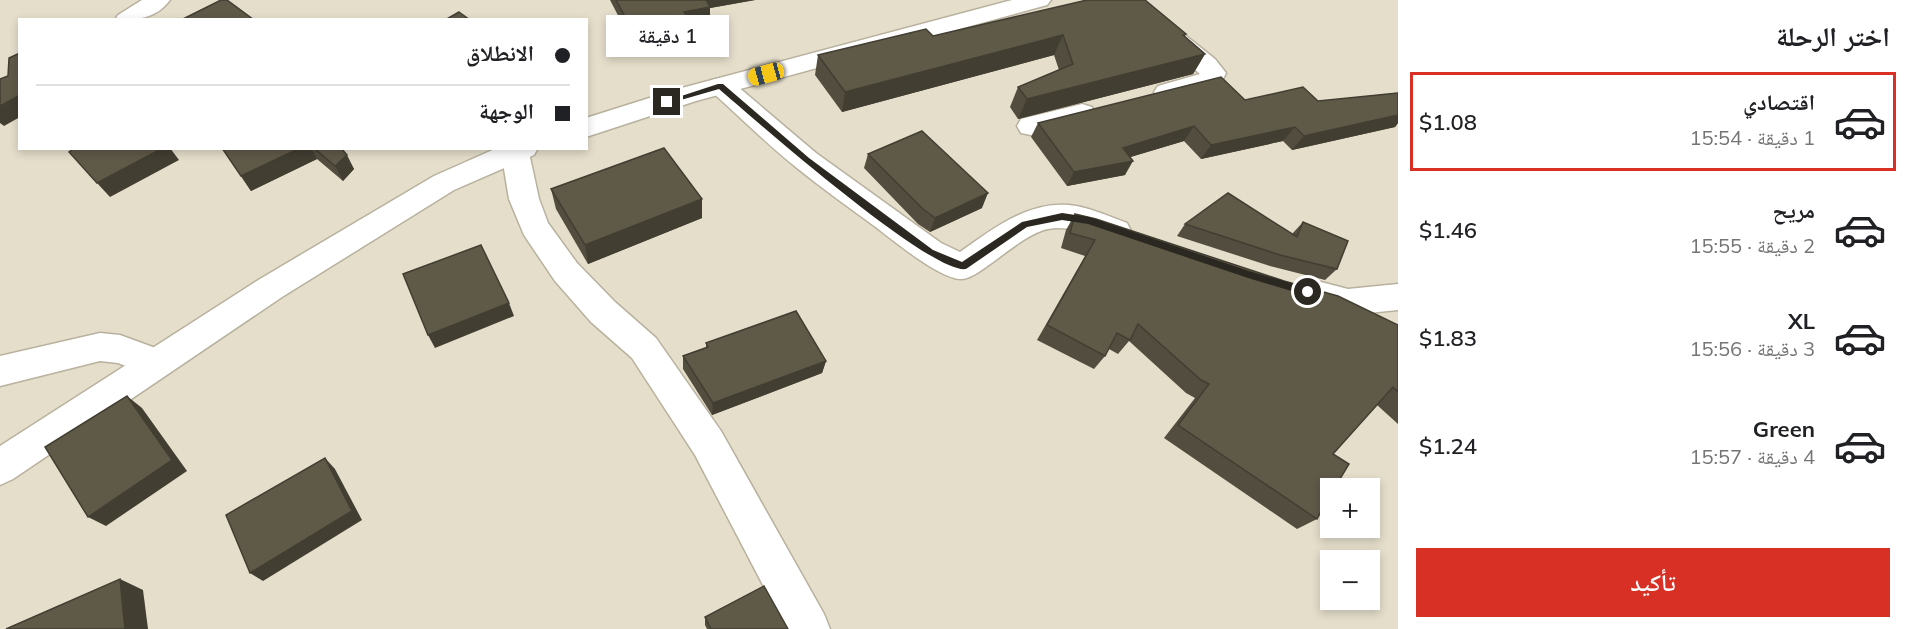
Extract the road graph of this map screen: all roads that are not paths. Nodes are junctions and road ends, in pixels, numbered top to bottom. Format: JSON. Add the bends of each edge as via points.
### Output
{"nodes":[{"id":1,"x":158,"y":0,"type":"edge"},
{"id":2,"x":1039,"y":0,"type":"edge"},
{"id":3,"x":1126,"y":0,"type":"edge"},
{"id":4,"x":130,"y":18,"type":"edge"},
{"id":5,"x":721,"y":86,"type":"junction"},
{"id":6,"x":1143,"y":98,"type":"edge"},
{"id":7,"x":1109,"y":106,"type":"edge"},
{"id":8,"x":1031,"y":126,"type":"dead end"},
{"id":9,"x":588,"y":127,"type":"edge"},
{"id":10,"x":520,"y":150,"type":"edge"},
{"id":11,"x":1145,"y":241,"type":"edge"},
{"id":12,"x":1280,"y":284,"type":"edge"},
{"id":13,"x":1398,"y":297,"type":"edge"},
{"id":14,"x":157,"y":363,"type":"junction"},
{"id":15,"x":0,"y":371,"type":"edge"},
{"id":16,"x":0,"y":467,"type":"edge"},
{"id":17,"x":810,"y":629,"type":"edge"}],
"edges":[{"from":1,"to":4,"type":"street"},
{"from":2,"to":5,"type":"street"},
{"from":3,"to":6,"type":"street","via":[[1213,73],[1210,81]]},
{"from":5,"to":9,"type":"street"},
{"from":5,"to":11,"type":"street","via":[[815,168],[930,252],[962,267],[1025,224],[1062,216]]},
{"from":7,"to":8,"type":"street"},
{"from":10,"to":14,"type":"street","via":[[444,183]]},
{"from":10,"to":17,"type":"street","via":[[524,199],[535,227],[573,280],[644,348],[708,443]]},
{"from":12,"to":13,"type":"street","via":[[1348,302]]},
{"from":14,"to":15,"type":"street","via":[[120,349],[100,347]]},
{"from":14,"to":16,"type":"street"}]}
